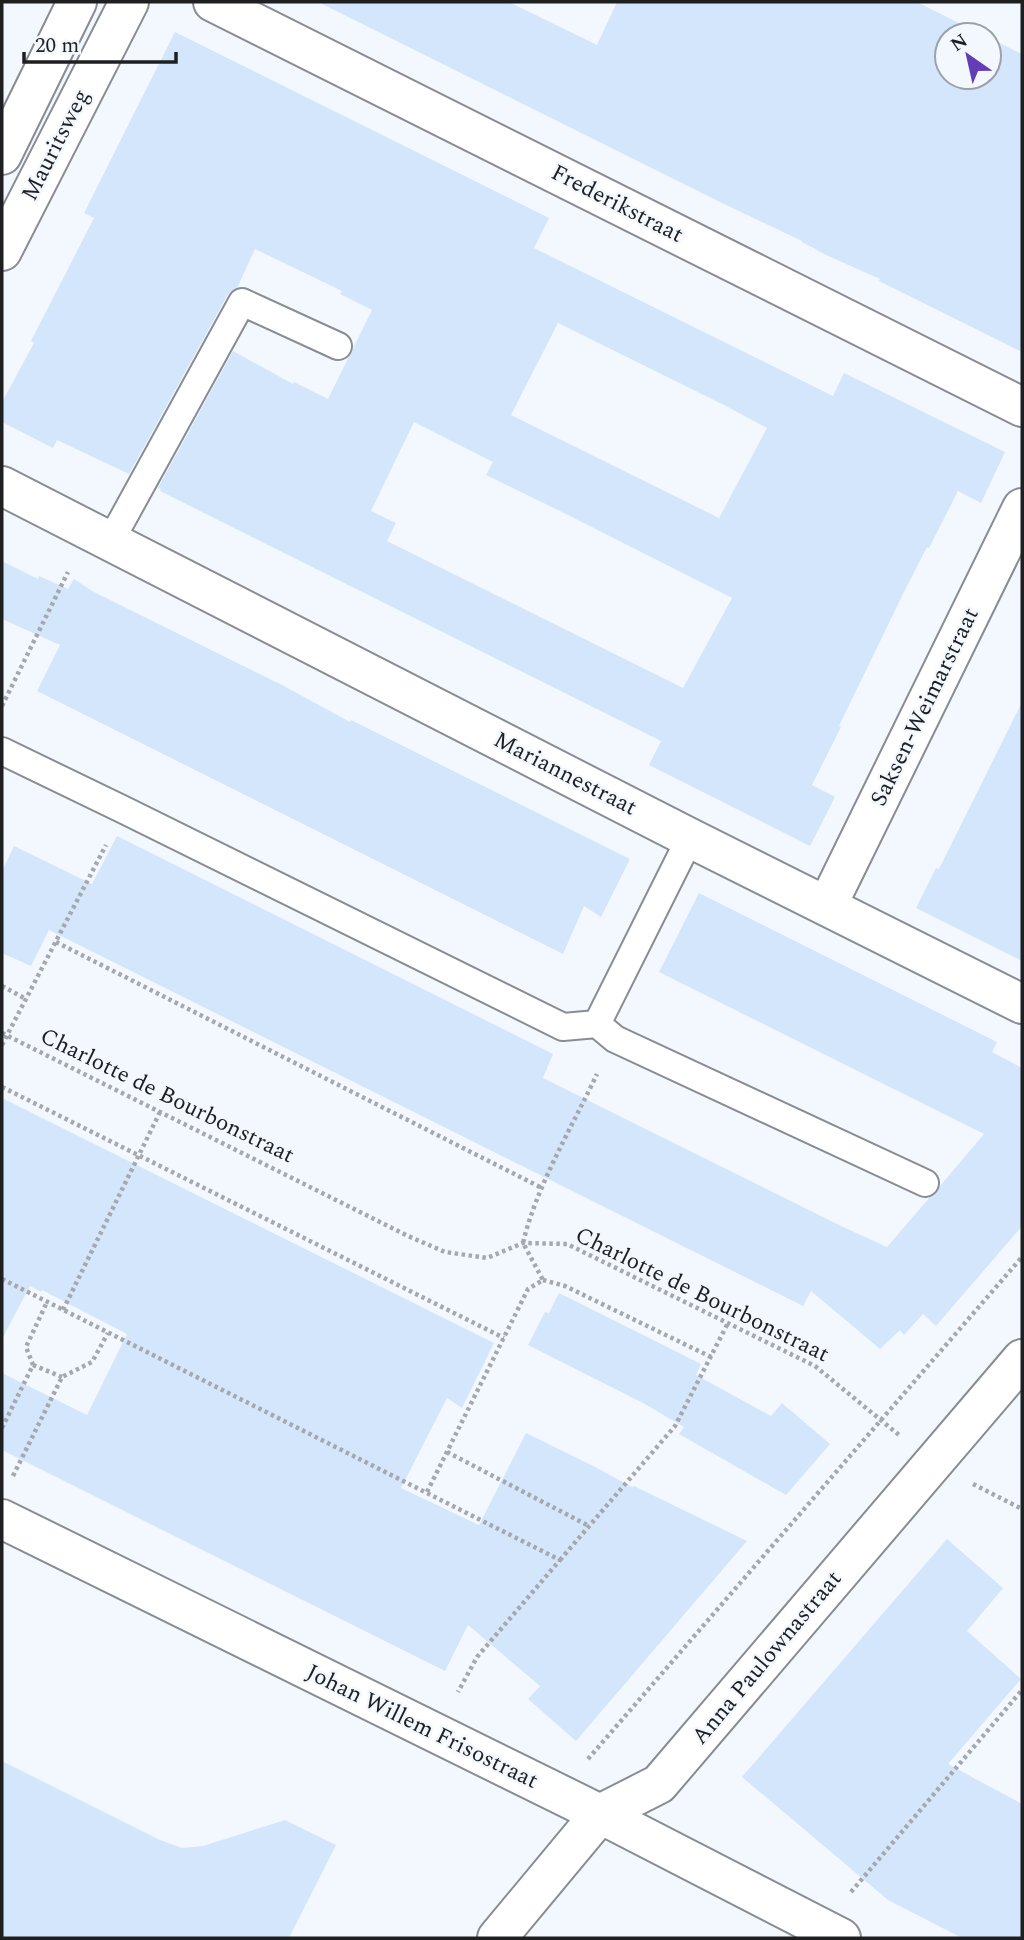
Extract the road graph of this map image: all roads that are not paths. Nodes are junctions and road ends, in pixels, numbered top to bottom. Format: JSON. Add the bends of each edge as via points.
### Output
{"nodes":[{"id":1,"x":77,"y":2,"type":"edge"},
{"id":2,"x":129,"y":2,"type":"edge"},
{"id":3,"x":213,"y":2,"type":"edge"},
{"id":4,"x":2,"y":155,"type":"edge"},
{"id":5,"x":2,"y":251,"type":"edge"},
{"id":6,"x":338,"y":346,"type":"dead end"},
{"id":7,"x":1022,"y":407,"type":"edge"},
{"id":8,"x":2,"y":486,"type":"edge"},
{"id":9,"x":1022,"y":508,"type":"edge"},
{"id":10,"x":110,"y":542,"type":"junction"},
{"id":11,"x":2,"y":751,"type":"edge"},
{"id":12,"x":690,"y":838,"type":"junction"},
{"id":13,"x":827,"y":906,"type":"junction"},
{"id":14,"x":1022,"y":1004,"type":"edge"},
{"id":15,"x":606,"y":1032,"type":"junction"},
{"id":16,"x":925,"y":1183,"type":"dead end"},
{"id":17,"x":1022,"y":1359,"type":"edge"},
{"id":18,"x":5,"y":1503,"type":"edge"},
{"id":19,"x":600,"y":1814,"type":"junction"},
{"id":20,"x":831,"y":1933,"type":"edge"},
{"id":21,"x":497,"y":1938,"type":"edge"}],
"edges":[{"from":1,"to":4,"type":"street","name":"Mauritsweg"},
{"from":2,"to":5,"type":"street","name":"Mauritsweg"},
{"from":3,"to":7,"type":"street","name":"Frederikstraat"},
{"from":6,"to":10,"type":"lane","via":[[242,302]]},
{"from":8,"to":10,"type":"street","name":"Mariannestraat"},
{"from":9,"to":13,"type":"street","name":"Saksen-Weimarstraat"},
{"from":10,"to":12,"type":"street","name":"Mariannestraat"},
{"from":11,"to":15,"type":"lane","via":[[563,1027]]},
{"from":12,"to":13,"type":"street","name":"Mariannestraat"},
{"from":12,"to":15,"type":"lane"},
{"from":13,"to":14,"type":"street","name":"Mariannestraat"},
{"from":15,"to":16,"type":"lane"},
{"from":17,"to":19,"type":"street","name":"Anna Paulownastraat","via":[[659,1784]]},
{"from":18,"to":19,"type":"street","name":"Johan Willem Frisostraat","via":[[435,1734]]},
{"from":19,"to":20,"type":"street","name":"Johan Willem Frisostraat"},
{"from":19,"to":21,"type":"street","name":"Anna Paulownastraat"}]}
